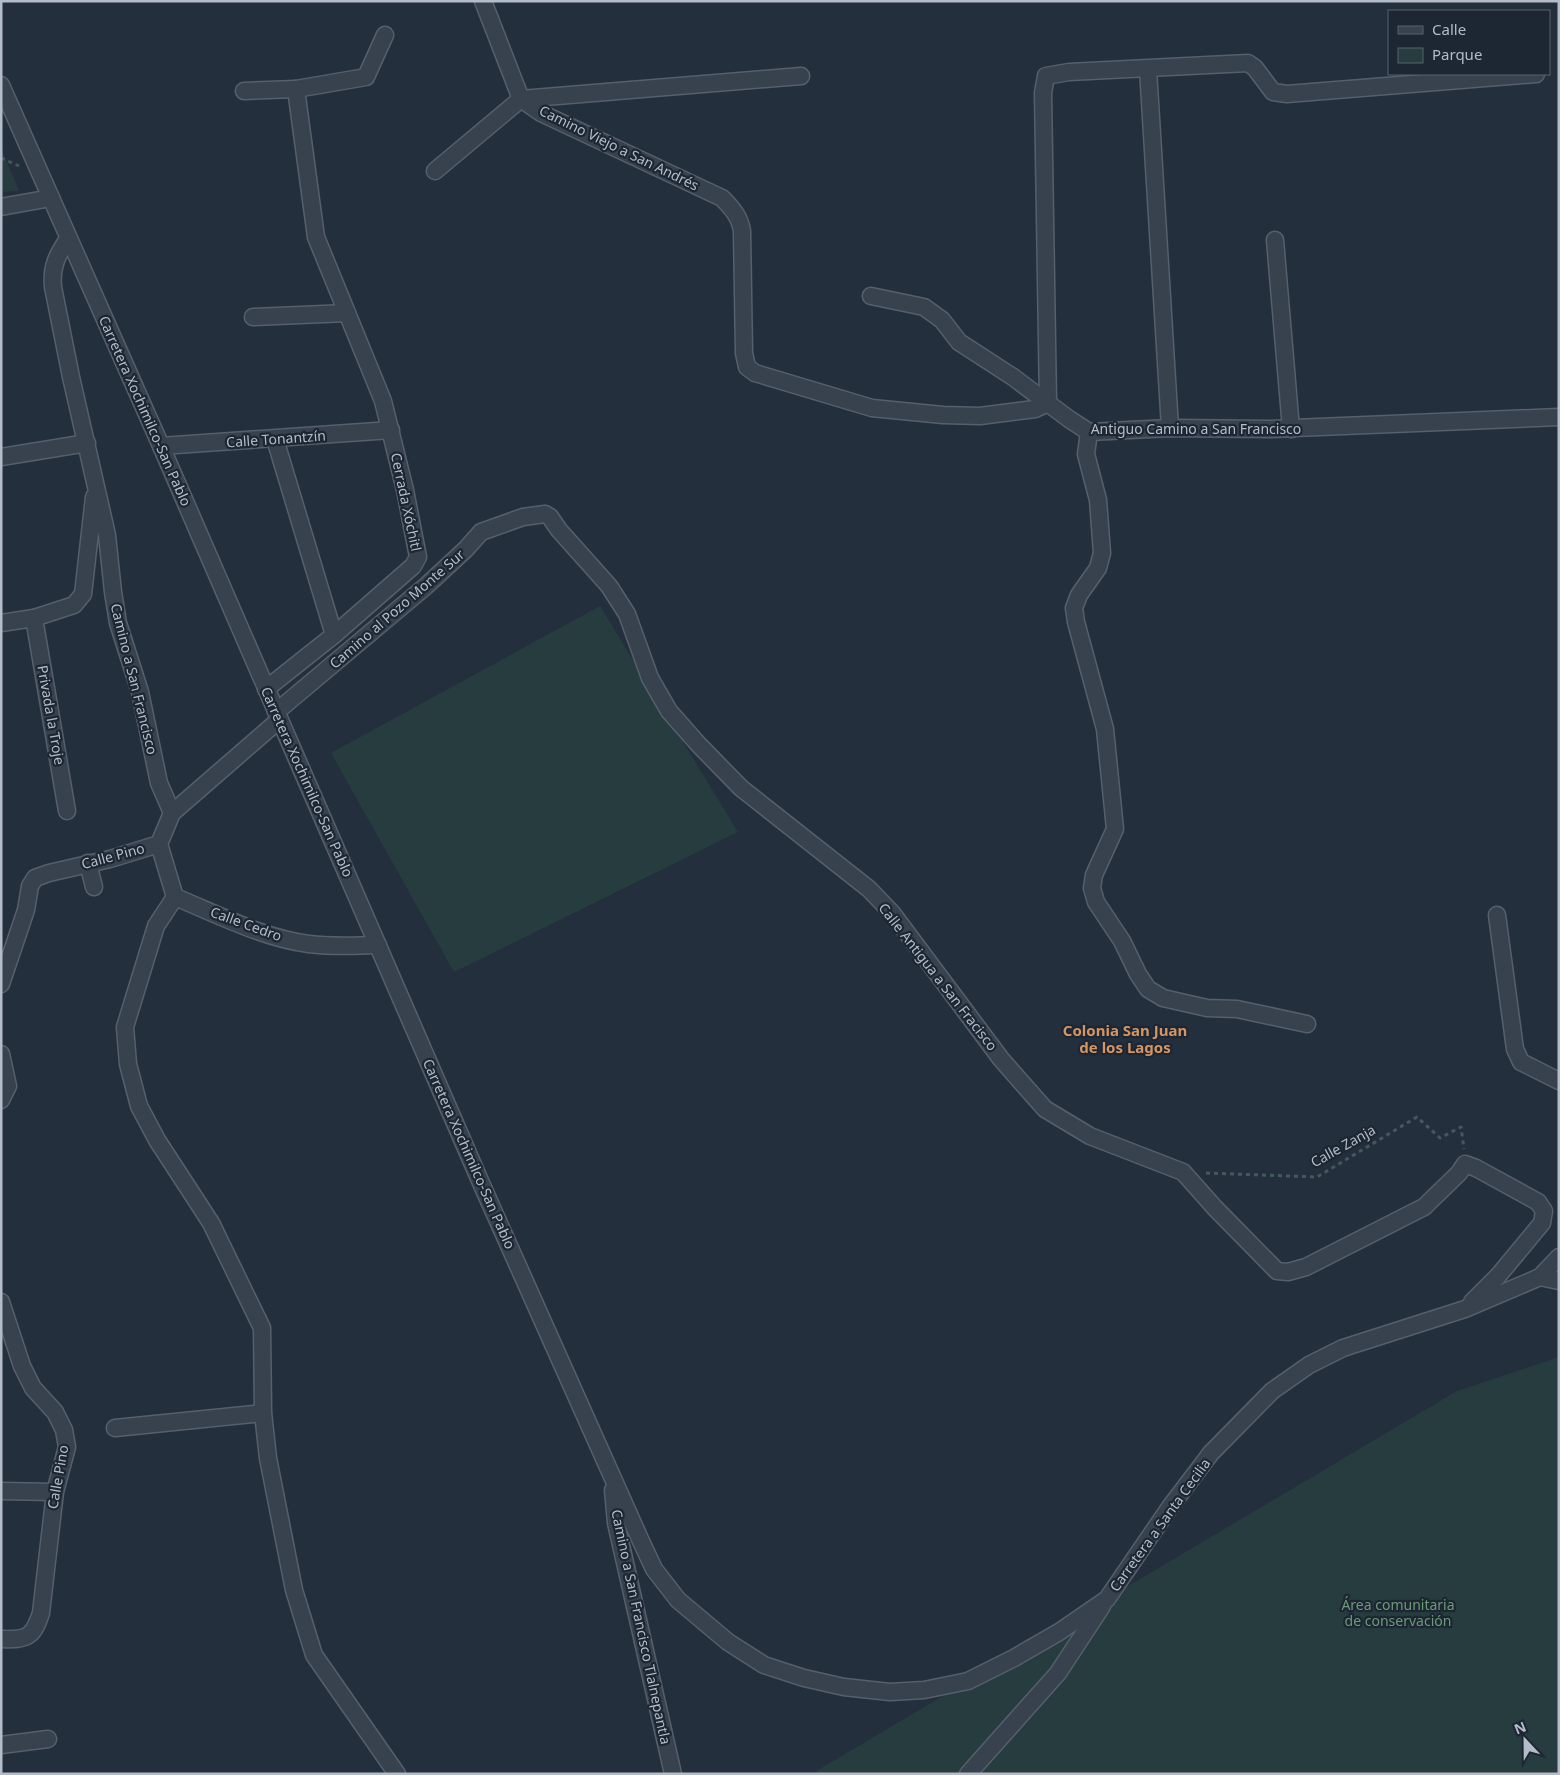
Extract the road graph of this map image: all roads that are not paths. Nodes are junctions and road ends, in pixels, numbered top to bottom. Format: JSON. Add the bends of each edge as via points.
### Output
{"nodes":[{"id":1,"x":483,"y":1,"type":"edge"},
{"id":2,"x":385,"y":36,"type":"dead end"},
{"id":3,"x":1148,"y":69,"type":"junction"},
{"id":4,"x":1524,"y":75,"type":"edge"},
{"id":5,"x":801,"y":76,"type":"dead end"},
{"id":6,"x":1,"y":85,"type":"edge"},
{"id":7,"x":296,"y":89,"type":"junction"},
{"id":8,"x":244,"y":91,"type":"dead end"},
{"id":9,"x":522,"y":98,"type":"junction"},
{"id":10,"x":435,"y":171,"type":"dead end"},
{"id":11,"x":51,"y":198,"type":"junction"},
{"id":12,"x":1,"y":207,"type":"edge"},
{"id":13,"x":68,"y":239,"type":"junction"},
{"id":14,"x":1275,"y":240,"type":"dead end"},
{"id":15,"x":871,"y":296,"type":"dead end"},
{"id":16,"x":347,"y":313,"type":"junction"},
{"id":17,"x":253,"y":317,"type":"dead end"},
{"id":18,"x":1048,"y":403,"type":"junction"},
{"id":19,"x":1559,"y":417,"type":"edge"},
{"id":20,"x":1170,"y":428,"type":"junction"},
{"id":21,"x":1291,"y":429,"type":"junction"},
{"id":22,"x":391,"y":430,"type":"junction"},
{"id":23,"x":1088,"y":432,"type":"junction"},
{"id":24,"x":275,"y":439,"type":"junction"},
{"id":25,"x":87,"y":443,"type":"junction"},
{"id":26,"x":161,"y":446,"type":"junction"},
{"id":27,"x":1,"y":457,"type":"edge"},
{"id":28,"x":96,"y":482,"type":"junction"},
{"id":29,"x":523,"y":517,"type":"joint"},
{"id":30,"x":34,"y":618,"type":"junction"},
{"id":31,"x":1,"y":623,"type":"edge"},
{"id":32,"x":334,"y":635,"type":"junction"},
{"id":33,"x":266,"y":689,"type":"junction"},
{"id":34,"x":278,"y":716,"type":"junction"},
{"id":35,"x":67,"y":811,"type":"dead end"},
{"id":36,"x":172,"y":813,"type":"junction"},
{"id":37,"x":159,"y":844,"type":"junction"},
{"id":38,"x":88,"y":863,"type":"junction"},
{"id":39,"x":94,"y":887,"type":"dead end"},
{"id":40,"x":175,"y":897,"type":"junction"},
{"id":41,"x":1497,"y":915,"type":"dead end"},
{"id":42,"x":378,"y":946,"type":"junction"},
{"id":43,"x":1,"y":984,"type":"edge"},
{"id":44,"x":1307,"y":1024,"type":"dead end"},
{"id":45,"x":1,"y":1054,"type":"edge"},
{"id":46,"x":1559,"y":1081,"type":"edge"},
{"id":47,"x":1,"y":1100,"type":"edge"},
{"id":48,"x":1559,"y":1257,"type":"edge"},
{"id":49,"x":1540,"y":1277,"type":"junction"},
{"id":50,"x":1559,"y":1281,"type":"edge"},
{"id":51,"x":1,"y":1302,"type":"edge"},
{"id":52,"x":1465,"y":1309,"type":"junction"},
{"id":53,"x":263,"y":1414,"type":"junction"},
{"id":54,"x":115,"y":1428,"type":"dead end"},
{"id":55,"x":613,"y":1480,"type":"junction"},
{"id":56,"x":1,"y":1491,"type":"edge"},
{"id":57,"x":55,"y":1492,"type":"junction"},
{"id":58,"x":1107,"y":1599,"type":"junction"},
{"id":59,"x":1,"y":1639,"type":"edge"},
{"id":60,"x":48,"y":1739,"type":"dead end"},
{"id":61,"x":1,"y":1745,"type":"edge"},
{"id":62,"x":396,"y":1774,"type":"edge"},
{"id":63,"x":673,"y":1774,"type":"edge"},
{"id":64,"x":968,"y":1774,"type":"edge"}],
"edges":[{"from":1,"to":9,"type":"street"},
{"from":2,"to":7,"type":"street","via":[[366,78]]},
{"from":3,"to":4,"type":"street","via":[[1248,63],[1273,92],[1287,94]]},
{"from":3,"to":18,"type":"street","via":[[1046,76],[1043,93]]},
{"from":3,"to":20,"type":"street"},
{"from":5,"to":9,"type":"street"},
{"from":6,"to":11,"type":"street","name":"Carretera Xochimilco-San Pablo"},
{"from":7,"to":8,"type":"street"},
{"from":7,"to":16,"type":"street","name":"Cerrada Xóchitl","via":[[316,237]]},
{"from":9,"to":10,"type":"street"},
{"from":9,"to":18,"type":"street","name":"Camino Viejo a San Andrés","via":[[541,112],[722,198],[737,215],[742,230],[744,353],[747,367],[755,373],[872,408],[980,416],[1035,409]]},
{"from":11,"to":12,"type":"street"},
{"from":11,"to":13,"type":"street","name":"Carretera Xochimilco-San Pablo"},
{"from":13,"to":25,"type":"street","name":"Camino a San Francisco","via":[[54,263],[53,287]]},
{"from":13,"to":26,"type":"street","name":"Carretera Xochimilco-San Pablo"},
{"from":14,"to":21,"type":"street"},
{"from":15,"to":18,"type":"street","name":"Antiguo Camino a San Francisco","via":[[924,307],[942,320],[959,342]]},
{"from":16,"to":17,"type":"street"},
{"from":16,"to":22,"type":"street","name":"Cerrada Xóchitl","via":[[383,401]]},
{"from":18,"to":23,"type":"street","name":"Antiguo Camino a San Francisco"},
{"from":19,"to":21,"type":"street","name":"Antiguo Camino a San Francisco"},
{"from":20,"to":21,"type":"street","name":"Antiguo Camino a San Francisco"},
{"from":20,"to":23,"type":"street","name":"Antiguo Camino a San Francisco"},
{"from":22,"to":24,"type":"street","name":"Calle Tonantzín"},
{"from":22,"to":32,"type":"street","name":"Cerrada Xóchitl","via":[[418,557],[413,566]]},
{"from":23,"to":44,"type":"street","via":[[1086,454],[1098,500],[1102,553],[1098,568],[1074,608],[1105,729],[1115,829],[1094,875],[1092,888],[1096,902],[1122,941],[1143,982],[1163,998]]},
{"from":24,"to":26,"type":"street","name":"Calle Tonantzín"},
{"from":24,"to":32,"type":"street"},
{"from":25,"to":27,"type":"street"},
{"from":25,"to":28,"type":"street","name":"Camino a San Francisco"},
{"from":26,"to":33,"type":"street","name":"Carretera Xochimilco-San Pablo"},
{"from":28,"to":30,"type":"street","via":[[83,594],[74,606]]},
{"from":28,"to":36,"type":"street","name":"Camino a San Francisco","via":[[107,535],[118,623],[140,692],[159,783]]},
{"from":29,"to":34,"type":"street","name":"Camino al Pozo Monte Sur","via":[[481,532],[426,586]]},
{"from":29,"to":52,"type":"street","name":"Calle Antigua a San Fracisco","via":[[545,514],[550,517],[609,586],[626,614],[650,678],[669,711],[741,788],[869,889],[1045,1109],[1090,1136],[1183,1172],[1277,1271],[1306,1267],[1424,1207],[1466,1164],[1538,1202],[1544,1211],[1542,1223]]},
{"from":30,"to":31,"type":"street"},
{"from":30,"to":35,"type":"street","name":"Privada la Troje"},
{"from":32,"to":33,"type":"street","name":"Cerrada Xóchitl"},
{"from":33,"to":34,"type":"street","name":"Carretera Xochimilco-San Pablo"},
{"from":34,"to":36,"type":"street","name":"Calle Pino"},
{"from":34,"to":42,"type":"street","name":"Carretera Xochimilco-San Pablo"},
{"from":36,"to":37,"type":"street","name":"Calle Pino"},
{"from":37,"to":38,"type":"street","name":"Calle Pino"},
{"from":37,"to":40,"type":"street"},
{"from":38,"to":39,"type":"street"},
{"from":38,"to":43,"type":"street","name":"Calle Pino","via":[[34,878]]},
{"from":40,"to":42,"type":"street","name":"Calle Cedro","via":[[266,934],[308,944]]},
{"from":40,"to":53,"type":"street","via":[[156,926],[125,1027],[128,1064],[139,1106],[210,1223],[262,1328]]},
{"from":41,"to":46,"type":"street","via":[[1515,1049],[1521,1062]]},
{"from":42,"to":55,"type":"street","name":"Carretera Xochimilco-San Pablo"},
{"from":45,"to":47,"type":"street","via":[[8,1086]]},
{"from":48,"to":49,"type":"street","name":"Carretera a Santa Cecilia"},
{"from":49,"to":50,"type":"street"},
{"from":49,"to":52,"type":"street","name":"Carretera a Santa Cecilia"},
{"from":51,"to":57,"type":"street","name":"Calle Pino","via":[[22,1366],[33,1388],[55,1412],[64,1430],[67,1448]]},
{"from":52,"to":58,"type":"street","name":"Carretera a Santa Cecilia","via":[[1343,1348],[1309,1365],[1272,1391],[1211,1453]]},
{"from":53,"to":54,"type":"street"},
{"from":53,"to":62,"type":"street","via":[[268,1458],[294,1590],[314,1654]]},
{"from":55,"to":58,"type":"street","name":"Carretera a Santa Cecilia","via":[[654,1569],[678,1600],[728,1642],[764,1665],[804,1678],[890,1692],[924,1690],[968,1681],[1014,1658]]},
{"from":55,"to":63,"type":"street","name":"Camino a San Francisco Tlalnepantla","via":[[616,1523]]},
{"from":56,"to":57,"type":"street"},
{"from":57,"to":59,"type":"street","name":"Calle Pino","via":[[42,1613],[35,1631],[24,1638]]},
{"from":58,"to":64,"type":"street","via":[[1058,1673]]},
{"from":60,"to":61,"type":"street"}]}
